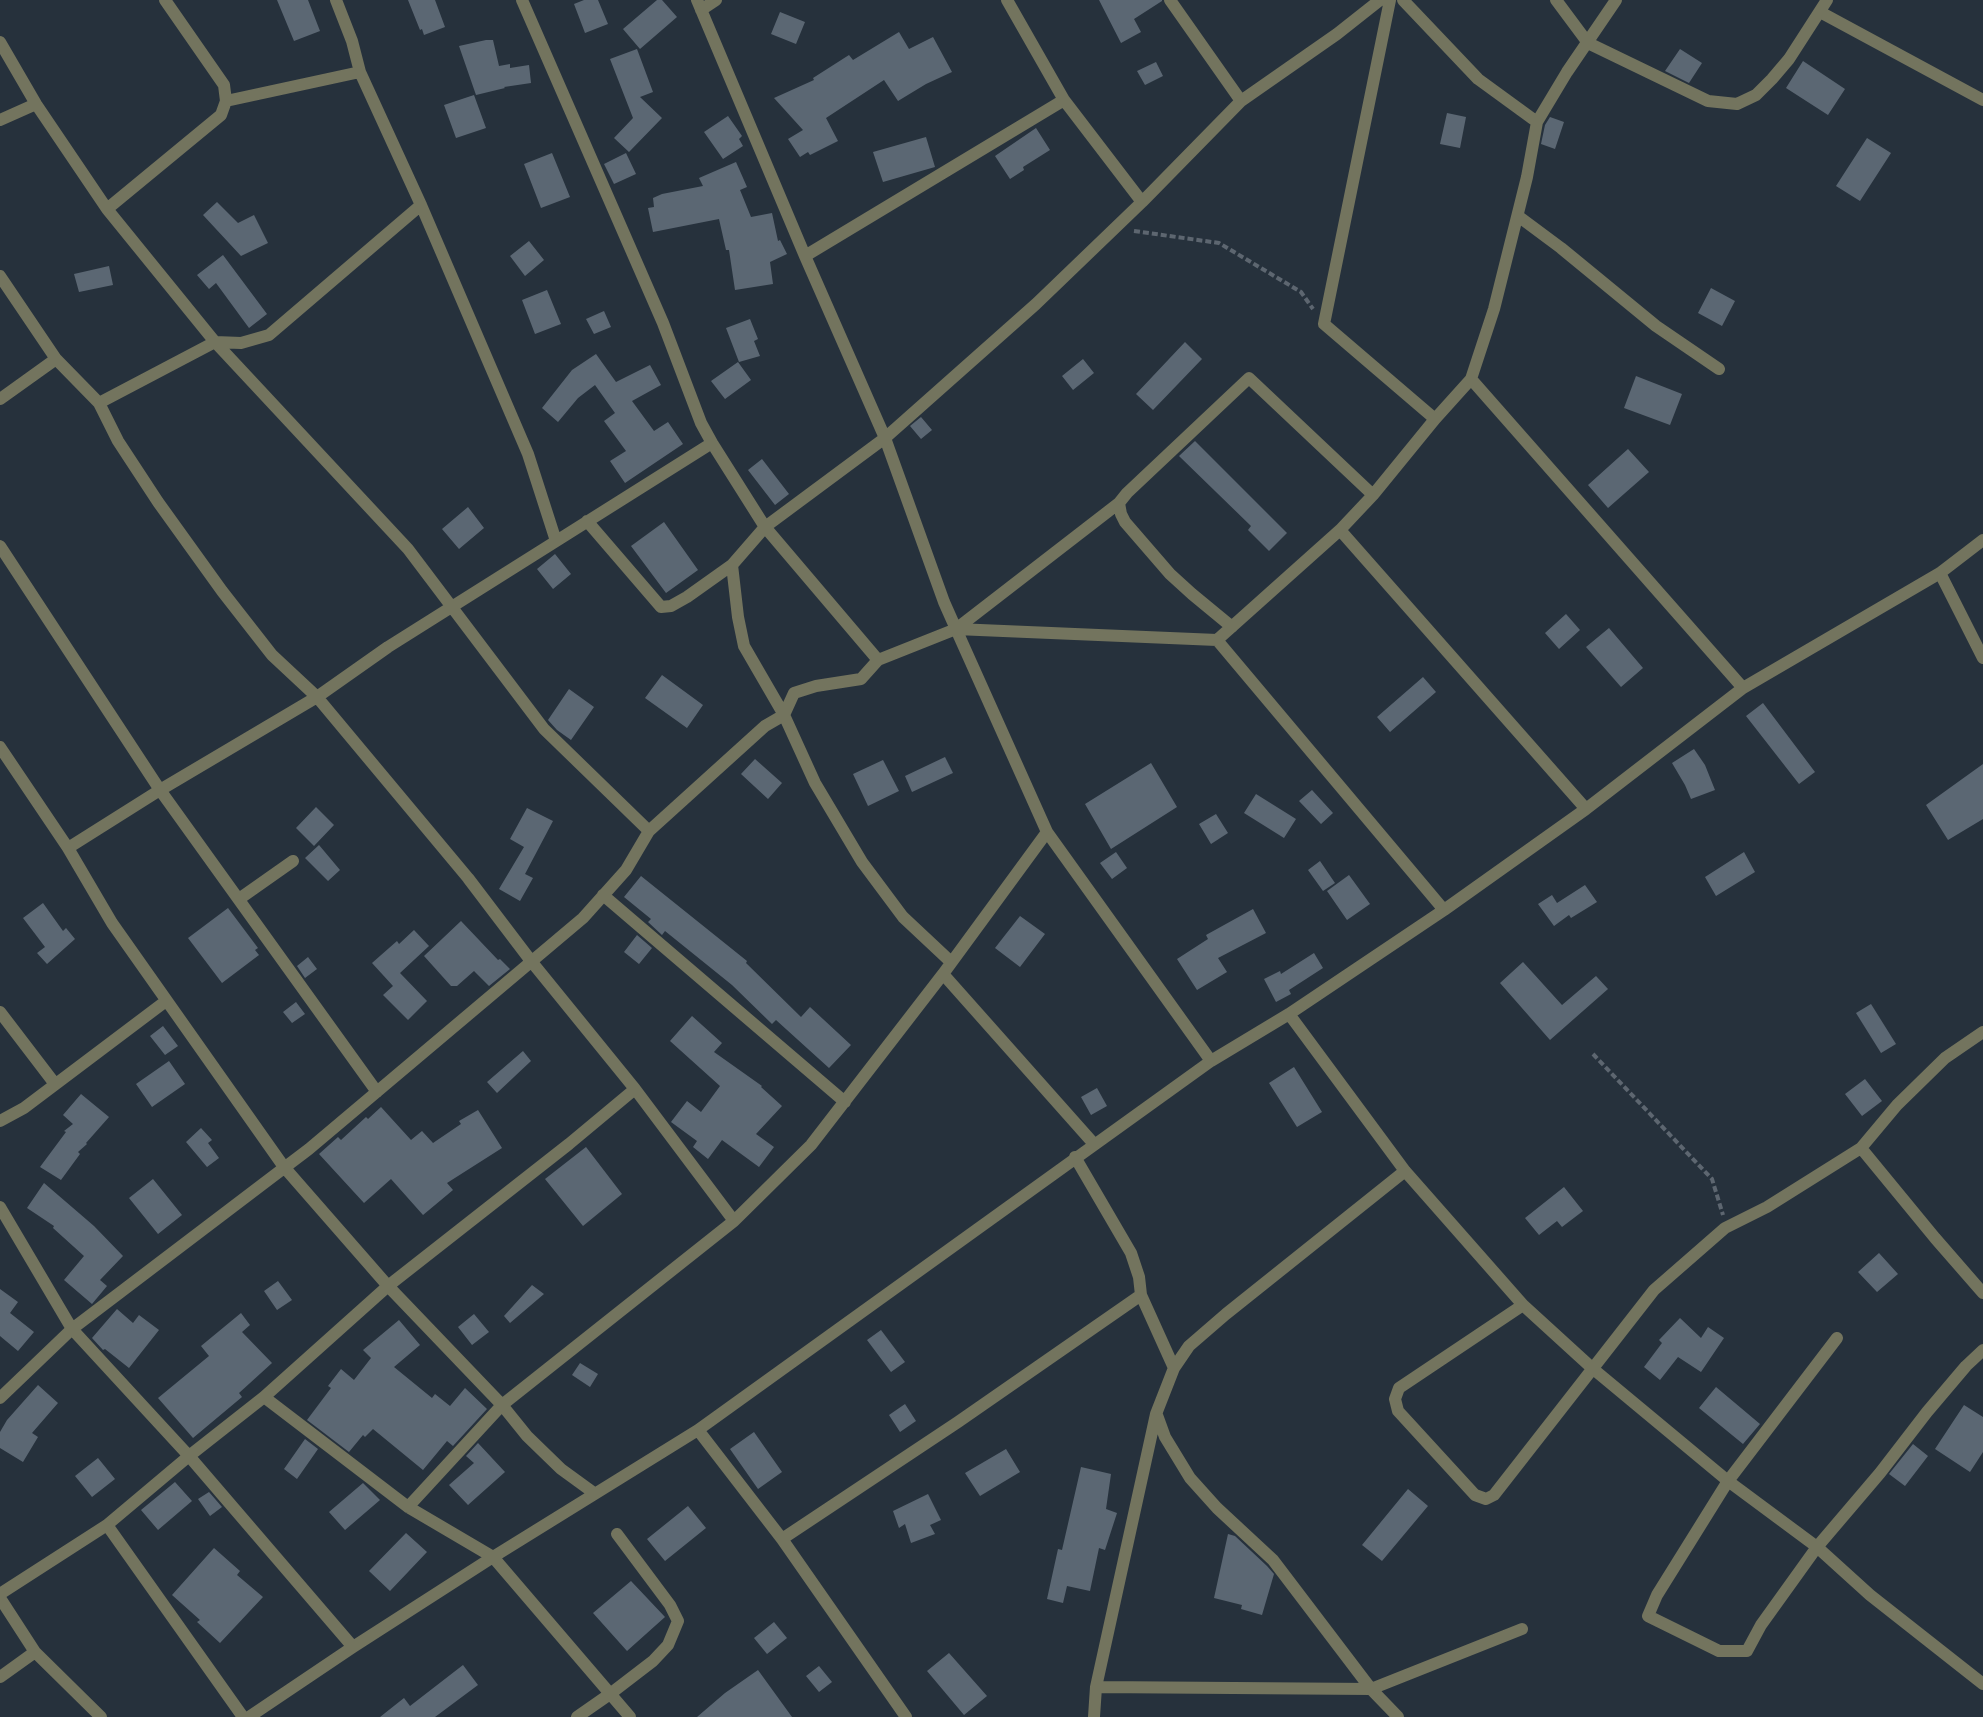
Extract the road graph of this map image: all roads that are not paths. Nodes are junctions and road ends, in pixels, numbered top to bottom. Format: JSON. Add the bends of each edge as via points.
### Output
{"nodes":[{"id":1,"x":165,"y":0,"type":"edge"},
{"id":2,"x":336,"y":0,"type":"edge"},
{"id":3,"x":522,"y":0,"type":"edge"},
{"id":4,"x":716,"y":0,"type":"edge"},
{"id":5,"x":1007,"y":0,"type":"edge"},
{"id":6,"x":1170,"y":0,"type":"edge"},
{"id":7,"x":1380,"y":0,"type":"edge"},
{"id":8,"x":1390,"y":0,"type":"edge"},
{"id":9,"x":1403,"y":0,"type":"edge"},
{"id":10,"x":1556,"y":0,"type":"edge"},
{"id":11,"x":1616,"y":0,"type":"edge"},
{"id":12,"x":1827,"y":0,"type":"edge"},
{"id":13,"x":699,"y":5,"type":"edge"},
{"id":14,"x":1820,"y":12,"type":"junction"},
{"id":15,"x":0,"y":42,"type":"edge"},
{"id":16,"x":1588,"y":43,"type":"junction"},
{"id":17,"x":360,"y":72,"type":"junction"},
{"id":18,"x":1064,"y":100,"type":"junction"},
{"id":19,"x":1983,"y":100,"type":"edge"},
{"id":20,"x":226,"y":101,"type":"junction"},
{"id":21,"x":1240,"y":101,"type":"junction"},
{"id":22,"x":36,"y":104,"type":"junction"},
{"id":23,"x":0,"y":120,"type":"edge"},
{"id":24,"x":1537,"y":122,"type":"junction"},
{"id":25,"x":1142,"y":202,"type":"junction"},
{"id":26,"x":421,"y":205,"type":"junction"},
{"id":27,"x":107,"y":209,"type":"junction"},
{"id":28,"x":1518,"y":216,"type":"junction"},
{"id":29,"x":805,"y":256,"type":"junction"},
{"id":30,"x":0,"y":276,"type":"edge"},
{"id":31,"x":215,"y":342,"type":"junction"},
{"id":32,"x":56,"y":359,"type":"junction"},
{"id":33,"x":1719,"y":369,"type":"dead end"},
{"id":34,"x":1471,"y":379,"type":"junction"},
{"id":35,"x":0,"y":399,"type":"edge"},
{"id":36,"x":99,"y":403,"type":"junction"},
{"id":37,"x":1435,"y":418,"type":"junction"},
{"id":38,"x":885,"y":438,"type":"junction"},
{"id":39,"x":712,"y":443,"type":"junction"},
{"id":40,"x":1373,"y":495,"type":"junction"},
{"id":41,"x":1119,"y":503,"type":"junction"},
{"id":42,"x":587,"y":522,"type":"junction"},
{"id":43,"x":765,"y":527,"type":"junction"},
{"id":44,"x":1340,"y":530,"type":"junction"},
{"id":45,"x":1983,"y":540,"type":"edge"},
{"id":46,"x":556,"y":541,"type":"junction"},
{"id":47,"x":0,"y":546,"type":"edge"},
{"id":48,"x":732,"y":565,"type":"junction"},
{"id":49,"x":1940,"y":573,"type":"junction"},
{"id":50,"x":451,"y":607,"type":"junction"},
{"id":51,"x":1232,"y":627,"type":"junction"},
{"id":52,"x":956,"y":629,"type":"junction"},
{"id":53,"x":1217,"y":640,"type":"junction"},
{"id":54,"x":1983,"y":657,"type":"edge"},
{"id":55,"x":878,"y":660,"type":"junction"},
{"id":56,"x":1743,"y":688,"type":"junction"},
{"id":57,"x":317,"y":698,"type":"junction"},
{"id":58,"x":784,"y":715,"type":"junction"},
{"id":59,"x":0,"y":747,"type":"edge"},
{"id":60,"x":160,"y":790,"type":"junction"},
{"id":61,"x":1586,"y":808,"type":"junction"},
{"id":62,"x":649,"y":831,"type":"junction"},
{"id":63,"x":1047,"y":832,"type":"junction"},
{"id":64,"x":68,"y":848,"type":"junction"},
{"id":65,"x":293,"y":861,"type":"dead end"},
{"id":66,"x":603,"y":895,"type":"junction"},
{"id":67,"x":239,"y":899,"type":"junction"},
{"id":68,"x":1444,"y":910,"type":"junction"},
{"id":69,"x":531,"y":961,"type":"junction"},
{"id":70,"x":951,"y":962,"type":"junction"},
{"id":71,"x":943,"y":974,"type":"junction"},
{"id":72,"x":165,"y":1001,"type":"junction"},
{"id":73,"x":0,"y":1012,"type":"edge"},
{"id":74,"x":1289,"y":1014,"type":"junction"},
{"id":75,"x":1983,"y":1032,"type":"edge"},
{"id":76,"x":1211,"y":1061,"type":"junction"},
{"id":77,"x":55,"y":1084,"type":"junction"},
{"id":78,"x":635,"y":1089,"type":"junction"},
{"id":79,"x":377,"y":1092,"type":"junction"},
{"id":80,"x":845,"y":1102,"type":"junction"},
{"id":81,"x":0,"y":1121,"type":"edge"},
{"id":82,"x":1094,"y":1144,"type":"junction"},
{"id":83,"x":1861,"y":1148,"type":"junction"},
{"id":84,"x":1075,"y":1157,"type":"junction"},
{"id":85,"x":285,"y":1167,"type":"junction"},
{"id":86,"x":1405,"y":1171,"type":"junction"},
{"id":87,"x":0,"y":1207,"type":"edge"},
{"id":88,"x":734,"y":1221,"type":"junction"},
{"id":89,"x":388,"y":1286,"type":"junction"},
{"id":90,"x":1983,"y":1293,"type":"edge"},
{"id":91,"x":1141,"y":1295,"type":"junction"},
{"id":92,"x":1523,"y":1305,"type":"junction"},
{"id":93,"x":72,"y":1329,"type":"junction"},
{"id":94,"x":1837,"y":1338,"type":"dead end"},
{"id":95,"x":1983,"y":1350,"type":"edge"},
{"id":96,"x":1174,"y":1368,"type":"junction"},
{"id":97,"x":1592,"y":1368,"type":"junction"},
{"id":98,"x":264,"y":1397,"type":"junction"},
{"id":99,"x":0,"y":1398,"type":"edge"},
{"id":100,"x":502,"y":1405,"type":"junction"},
{"id":101,"x":1156,"y":1414,"type":"junction"},
{"id":102,"x":698,"y":1430,"type":"junction"},
{"id":103,"x":189,"y":1456,"type":"junction"},
{"id":104,"x":1728,"y":1481,"type":"junction"},
{"id":105,"x":594,"y":1493,"type":"junction"},
{"id":106,"x":408,"y":1507,"type":"junction"},
{"id":107,"x":107,"y":1525,"type":"junction"},
{"id":108,"x":617,"y":1534,"type":"dead end"},
{"id":109,"x":782,"y":1539,"type":"junction"},
{"id":110,"x":1817,"y":1547,"type":"junction"},
{"id":111,"x":493,"y":1557,"type":"junction"},
{"id":112,"x":0,"y":1596,"type":"edge"},
{"id":113,"x":1522,"y":1629,"type":"dead end"},
{"id":114,"x":353,"y":1647,"type":"junction"},
{"id":115,"x":35,"y":1652,"type":"junction"},
{"id":116,"x":0,"y":1677,"type":"edge"},
{"id":117,"x":1983,"y":1684,"type":"edge"},
{"id":118,"x":1096,"y":1687,"type":"junction"},
{"id":119,"x":1371,"y":1689,"type":"junction"},
{"id":120,"x":610,"y":1695,"type":"junction"},
{"id":121,"x":101,"y":1717,"type":"edge"},
{"id":122,"x":243,"y":1717,"type":"edge"},
{"id":123,"x":249,"y":1717,"type":"edge"},
{"id":124,"x":577,"y":1717,"type":"edge"},
{"id":125,"x":630,"y":1717,"type":"edge"},
{"id":126,"x":906,"y":1717,"type":"edge"},
{"id":127,"x":1094,"y":1717,"type":"edge"},
{"id":128,"x":1398,"y":1717,"type":"edge"}],
"edges":[{"from":1,"to":20,"type":"street","via":[[224,85]]},
{"from":2,"to":17,"type":"street"},
{"from":3,"to":39,"type":"street"},
{"from":4,"to":13,"type":"street"},
{"from":5,"to":18,"type":"street"},
{"from":6,"to":21,"type":"street"},
{"from":7,"to":21,"type":"street"},
{"from":8,"to":37,"type":"street","via":[[1324,324]]},
{"from":9,"to":24,"type":"street","via":[[1478,79]]},
{"from":10,"to":16,"type":"street"},
{"from":11,"to":16,"type":"street"},
{"from":12,"to":14,"type":"street"},
{"from":13,"to":29,"type":"street"},
{"from":14,"to":16,"type":"street","via":[[1772,79],[1756,95],[1737,104],[1708,101]]},
{"from":14,"to":19,"type":"street"},
{"from":15,"to":22,"type":"street"},
{"from":16,"to":24,"type":"street"},
{"from":17,"to":20,"type":"street"},
{"from":17,"to":26,"type":"street"},
{"from":18,"to":25,"type":"street"},
{"from":18,"to":29,"type":"street"},
{"from":20,"to":27,"type":"street","via":[[221,115]]},
{"from":21,"to":25,"type":"street"},
{"from":22,"to":23,"type":"street"},
{"from":22,"to":27,"type":"street"},
{"from":24,"to":28,"type":"street"},
{"from":25,"to":38,"type":"street","via":[[1036,304]]},
{"from":26,"to":31,"type":"street","via":[[269,335],[241,343]]},
{"from":26,"to":46,"type":"street","via":[[528,454]]},
{"from":27,"to":31,"type":"street"},
{"from":28,"to":33,"type":"street","via":[[1656,326]]},
{"from":28,"to":34,"type":"street"},
{"from":29,"to":38,"type":"street"},
{"from":30,"to":32,"type":"street"},
{"from":31,"to":36,"type":"street"},
{"from":31,"to":50,"type":"street","via":[[408,549]]},
{"from":32,"to":35,"type":"street"},
{"from":32,"to":36,"type":"street"},
{"from":34,"to":37,"type":"street"},
{"from":34,"to":56,"type":"street"},
{"from":36,"to":57,"type":"street","via":[[118,441],[222,591],[272,654]]},
{"from":37,"to":40,"type":"street"},
{"from":38,"to":43,"type":"street"},
{"from":38,"to":52,"type":"street"},
{"from":39,"to":42,"type":"street"},
{"from":39,"to":43,"type":"street"},
{"from":40,"to":41,"type":"street","via":[[1249,378]]},
{"from":40,"to":44,"type":"street"},
{"from":41,"to":51,"type":"street","via":[[1125,522],[1170,574]]},
{"from":41,"to":52,"type":"street"},
{"from":42,"to":46,"type":"street"},
{"from":42,"to":48,"type":"street","via":[[661,607],[671,606]]},
{"from":43,"to":48,"type":"street"},
{"from":43,"to":55,"type":"street"},
{"from":44,"to":51,"type":"street"},
{"from":44,"to":61,"type":"street"},
{"from":45,"to":49,"type":"street"},
{"from":46,"to":50,"type":"street"},
{"from":47,"to":60,"type":"street"},
{"from":48,"to":58,"type":"street","via":[[744,646]]},
{"from":49,"to":54,"type":"street"},
{"from":49,"to":56,"type":"street"},
{"from":50,"to":57,"type":"street"},
{"from":50,"to":62,"type":"street","via":[[544,729]]},
{"from":51,"to":53,"type":"street"},
{"from":52,"to":53,"type":"street"},
{"from":52,"to":55,"type":"street"},
{"from":52,"to":63,"type":"street"},
{"from":53,"to":68,"type":"street"},
{"from":55,"to":58,"type":"street","via":[[861,679],[794,693]]},
{"from":56,"to":61,"type":"street"},
{"from":57,"to":60,"type":"street"},
{"from":57,"to":69,"type":"street","via":[[468,878]]},
{"from":58,"to":62,"type":"street","via":[[765,726]]},
{"from":58,"to":70,"type":"street","via":[[815,783],[862,862],[903,917]]},
{"from":59,"to":64,"type":"street"},
{"from":60,"to":64,"type":"street"},
{"from":60,"to":67,"type":"street"},
{"from":61,"to":68,"type":"street"},
{"from":62,"to":66,"type":"street","via":[[626,870]]},
{"from":63,"to":70,"type":"street"},
{"from":63,"to":76,"type":"street"},
{"from":64,"to":72,"type":"street"},
{"from":65,"to":67,"type":"street"},
{"from":66,"to":69,"type":"street","via":[[583,918]]},
{"from":66,"to":80,"type":"street"},
{"from":67,"to":79,"type":"street"},
{"from":68,"to":74,"type":"street"},
{"from":69,"to":78,"type":"street"},
{"from":69,"to":79,"type":"street"},
{"from":70,"to":71,"type":"street"},
{"from":71,"to":80,"type":"street"},
{"from":71,"to":82,"type":"street"},
{"from":72,"to":77,"type":"street"},
{"from":72,"to":85,"type":"street"},
{"from":73,"to":77,"type":"street"},
{"from":74,"to":76,"type":"street"},
{"from":74,"to":86,"type":"street"},
{"from":75,"to":83,"type":"street","via":[[1945,1058],[1897,1105]]},
{"from":76,"to":82,"type":"street"},
{"from":77,"to":81,"type":"street"},
{"from":78,"to":88,"type":"street"},
{"from":78,"to":89,"type":"street"},
{"from":79,"to":85,"type":"street"},
{"from":80,"to":88,"type":"street","via":[[812,1145]]},
{"from":82,"to":84,"type":"street"},
{"from":83,"to":90,"type":"street"},
{"from":83,"to":97,"type":"street","via":[[1767,1208],[1725,1228],[1654,1290]]},
{"from":84,"to":91,"type":"street","via":[[1131,1253]]},
{"from":84,"to":102,"type":"street"},
{"from":85,"to":89,"type":"street"},
{"from":85,"to":93,"type":"street"},
{"from":86,"to":92,"type":"street"},
{"from":86,"to":96,"type":"street","via":[[1226,1314],[1189,1346]]},
{"from":87,"to":93,"type":"street"},
{"from":88,"to":100,"type":"street"},
{"from":89,"to":98,"type":"street"},
{"from":89,"to":100,"type":"street"},
{"from":91,"to":96,"type":"street"},
{"from":91,"to":109,"type":"street"},
{"from":92,"to":97,"type":"street"},
{"from":92,"to":97,"type":"street","via":[[1399,1388],[1395,1398],[1398,1411],[1474,1495],[1486,1499],[1494,1495]]},
{"from":93,"to":99,"type":"street"},
{"from":93,"to":103,"type":"street"},
{"from":94,"to":104,"type":"street"},
{"from":95,"to":110,"type":"street"},
{"from":96,"to":101,"type":"street"},
{"from":97,"to":104,"type":"street"},
{"from":98,"to":103,"type":"street"},
{"from":98,"to":106,"type":"street"},
{"from":100,"to":105,"type":"street","via":[[526,1436]]},
{"from":100,"to":106,"type":"street"},
{"from":101,"to":118,"type":"street"},
{"from":101,"to":119,"type":"street","via":[[1190,1478],[1216,1508],[1273,1560]]},
{"from":102,"to":105,"type":"street"},
{"from":102,"to":109,"type":"street"},
{"from":103,"to":107,"type":"street"},
{"from":103,"to":114,"type":"street"},
{"from":104,"to":110,"type":"street"},
{"from":104,"to":110,"type":"street","via":[[1648,1616],[1719,1652],[1747,1651]]},
{"from":105,"to":111,"type":"street"},
{"from":106,"to":111,"type":"street"},
{"from":107,"to":112,"type":"street"},
{"from":107,"to":122,"type":"street"},
{"from":108,"to":120,"type":"street","via":[[678,1621],[668,1646]]},
{"from":109,"to":126,"type":"street"},
{"from":110,"to":117,"type":"street","via":[[1870,1595]]},
{"from":111,"to":114,"type":"street"},
{"from":111,"to":120,"type":"street"},
{"from":112,"to":115,"type":"street"},
{"from":113,"to":119,"type":"street"},
{"from":114,"to":123,"type":"street"},
{"from":115,"to":116,"type":"street"},
{"from":115,"to":121,"type":"street"},
{"from":118,"to":119,"type":"street"},
{"from":118,"to":127,"type":"street"},
{"from":119,"to":128,"type":"street"},
{"from":120,"to":124,"type":"street"},
{"from":120,"to":125,"type":"street"}]}
